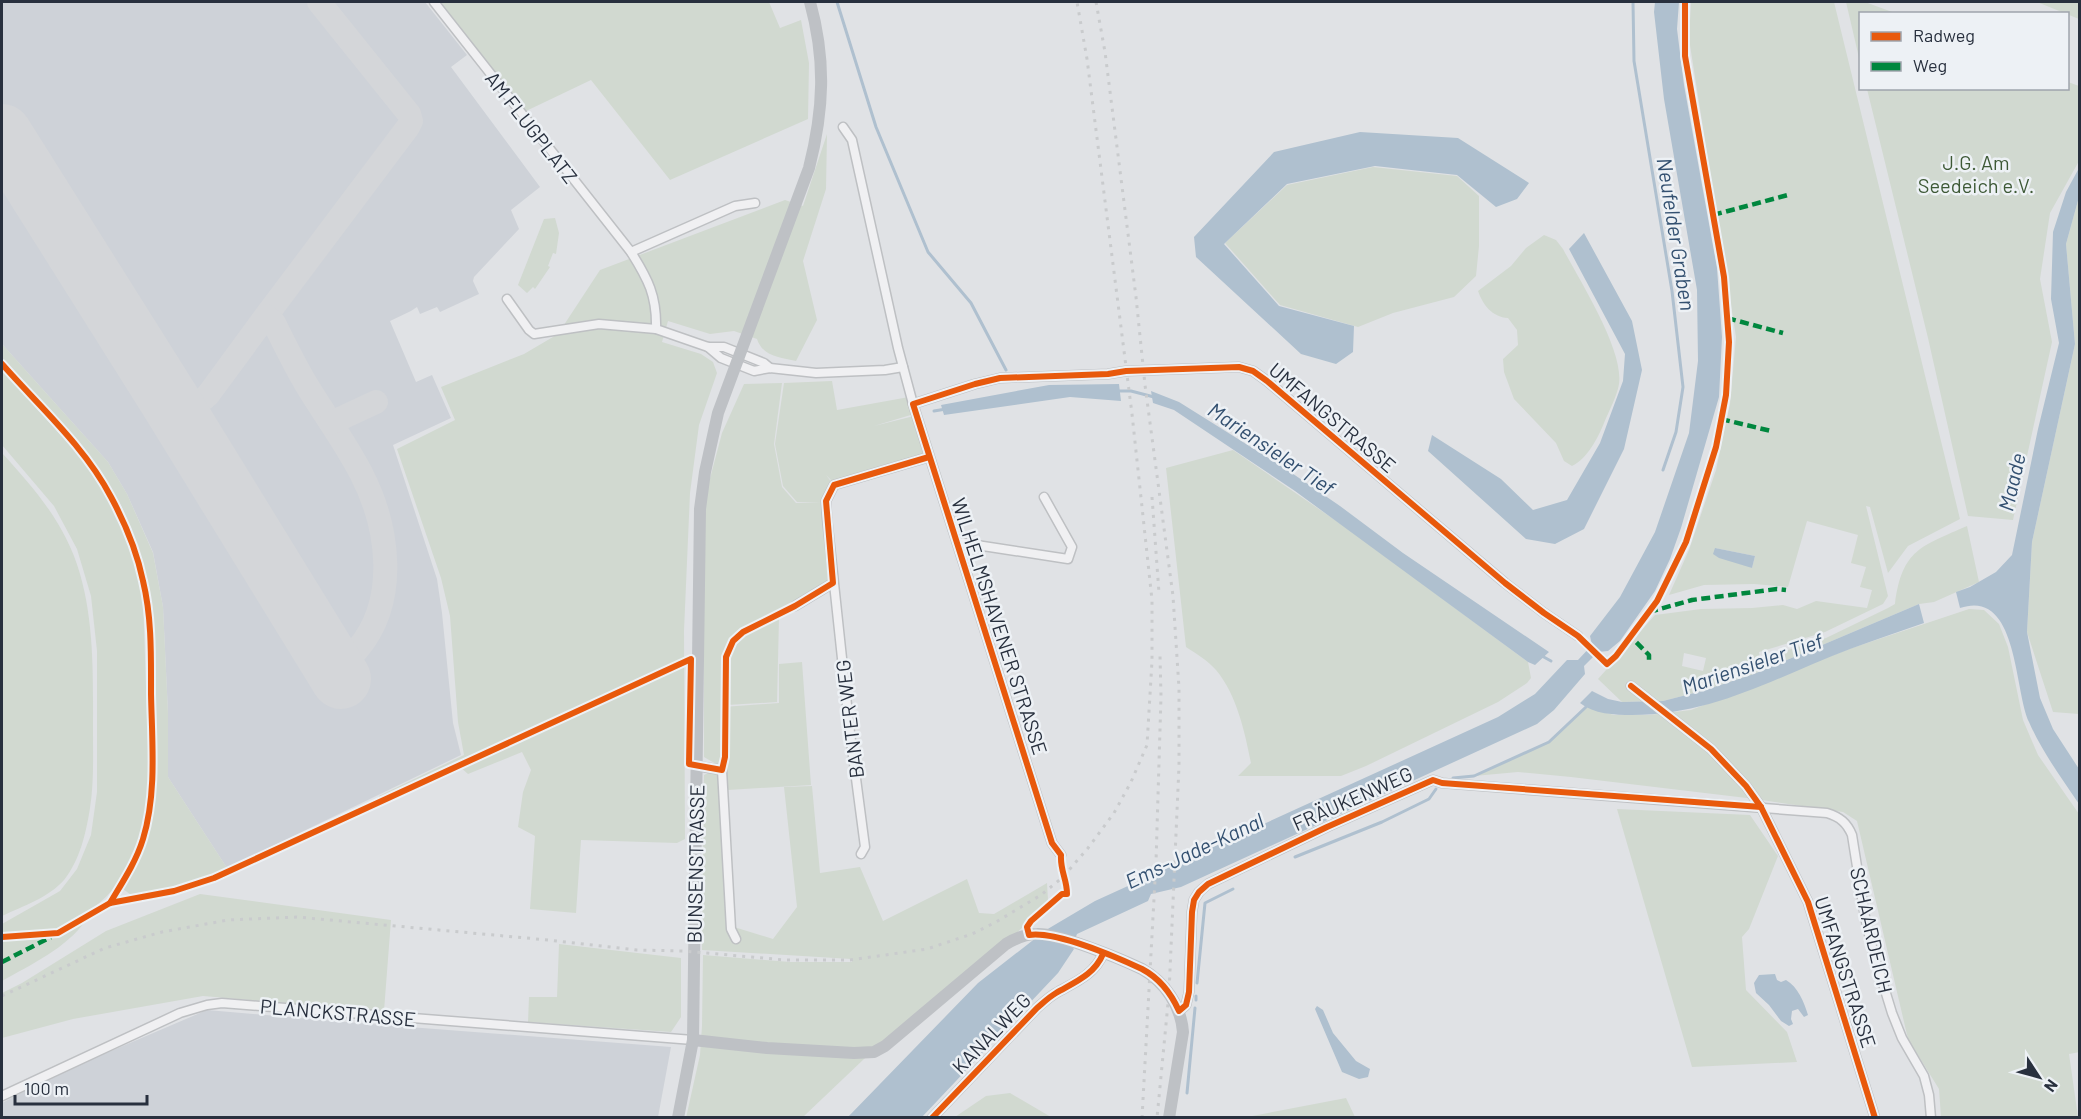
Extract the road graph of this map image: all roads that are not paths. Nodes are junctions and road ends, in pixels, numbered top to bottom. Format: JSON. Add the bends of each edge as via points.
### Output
{"nodes":[{"id":1,"x":434,"y":2,"type":"edge"},
{"id":2,"x":810,"y":2,"type":"edge"},
{"id":3,"x":843,"y":127,"type":"dead end"},
{"id":4,"x":755,"y":203,"type":"dead end"},
{"id":5,"x":631,"y":252,"type":"junction"},
{"id":6,"x":507,"y":299,"type":"dead end"},
{"id":7,"x":656,"y":329,"type":"junction"},
{"id":8,"x":737,"y":359,"type":"junction"},
{"id":9,"x":903,"y":367,"type":"junction"},
{"id":10,"x":913,"y":404,"type":"junction"},
{"id":11,"x":929,"y":457,"type":"junction"},
{"id":12,"x":1044,"y":497,"type":"dead end"},
{"id":13,"x":957,"y":542,"type":"junction"},
{"id":14,"x":832,"y":582,"type":"junction"},
{"id":15,"x":795,"y":606,"type":"dead end"},
{"id":16,"x":1578,"y":636,"type":"dead end"},
{"id":17,"x":1631,"y":686,"type":"dead end"},
{"id":18,"x":697,"y":766,"type":"junction"},
{"id":19,"x":1761,"y":807,"type":"junction"},
{"id":20,"x":861,"y":854,"type":"dead end"},
{"id":21,"x":1061,"y":855,"type":"dead end"},
{"id":22,"x":736,"y":939,"type":"dead end"},
{"id":23,"x":1103,"y":954,"type":"junction"},
{"id":24,"x":1179,"y":1011,"type":"junction"},
{"id":25,"x":693,"y":1040,"type":"junction"},
{"id":26,"x":2,"y":1096,"type":"edge"},
{"id":27,"x":678,"y":1118,"type":"edge"},
{"id":28,"x":932,"y":1118,"type":"edge"},
{"id":29,"x":1168,"y":1118,"type":"edge"},
{"id":30,"x":1875,"y":1118,"type":"edge"},
{"id":31,"x":1931,"y":1118,"type":"edge"}],
"edges":[{"from":1,"to":5,"type":"street","name":"AM FLUGPLATZ"},
{"from":2,"to":8,"type":"street","via":[[820,45],[822,87],[816,140]]},
{"from":3,"to":9,"type":"street","name":"WILHELMSHAVENER STRASSE","via":[[852,140]]},
{"from":4,"to":5,"type":"street","via":[[735,206]]},
{"from":5,"to":7,"type":"street","name":"AM FLUGPLATZ","via":[[656,303]]},
{"from":6,"to":7,"type":"street","via":[[534,334],[599,324]]},
{"from":7,"to":8,"type":"street","via":[[708,347],[716,355]]},
{"from":8,"to":9,"type":"street","via":[[754,370],[816,373]]},
{"from":8,"to":18,"type":"street","name":"BUNSENSTRASSE","via":[[712,436],[700,509]]},
{"from":9,"to":10,"type":"street","name":"WILHELMSHAVENER STRASSE"},
{"from":10,"to":11,"type":"street","name":"WILHELMSHAVENER STRASSE"},
{"from":10,"to":16,"type":"street","name":"UMFANGSTRASSE","via":[[975,384],[1018,376],[1246,368],[1267,381],[1513,590]]},
{"from":11,"to":13,"type":"street","name":"WILHELMSHAVENER STRASSE"},
{"from":11,"to":14,"type":"street","name":"BANTER WEG","via":[[834,485],[826,501]]},
{"from":12,"to":13,"type":"street","via":[[1072,547],[1071,562]]},
{"from":13,"to":21,"type":"street","name":"WILHELMSHAVENER STRASSE","via":[[1052,843]]},
{"from":14,"to":15,"type":"street"},
{"from":14,"to":20,"type":"street","name":"BANTER WEG","via":[[866,847]]},
{"from":17,"to":19,"type":"street","name":"UMFANGSTRASSE","via":[[1711,749]]},
{"from":18,"to":22,"type":"street","via":[[722,770],[731,929]]},
{"from":18,"to":25,"type":"street","name":"BUNSENSTRASSE"},
{"from":19,"to":24,"type":"street","name":"FRÄUKENWEG","via":[[1433,780],[1253,862],[1199,892],[1192,912],[1189,992],[1186,1005]]},
{"from":19,"to":30,"type":"street","name":"UMFANGSTRASSE","via":[[1808,902]]},
{"from":19,"to":31,"type":"street","name":"SCHAARDEICH","via":[[1827,813],[1849,827],[1873,951],[1902,1038],[1924,1076]]},
{"from":23,"to":24,"type":"street","via":[[1150,973]]},
{"from":23,"to":25,"type":"street","via":[[1045,935],[1019,937],[874,1052]]},
{"from":23,"to":28,"type":"street","name":"KANALWEG","via":[[1085,977],[1053,994],[1037,1008]]},
{"from":24,"to":29,"type":"street","via":[[1183,1032]]},
{"from":25,"to":26,"type":"street","name":"PLANCKSTRASSE","via":[[222,1003],[180,1013]]},
{"from":25,"to":27,"type":"street","name":"BUNSENSTRASSE"}]}
